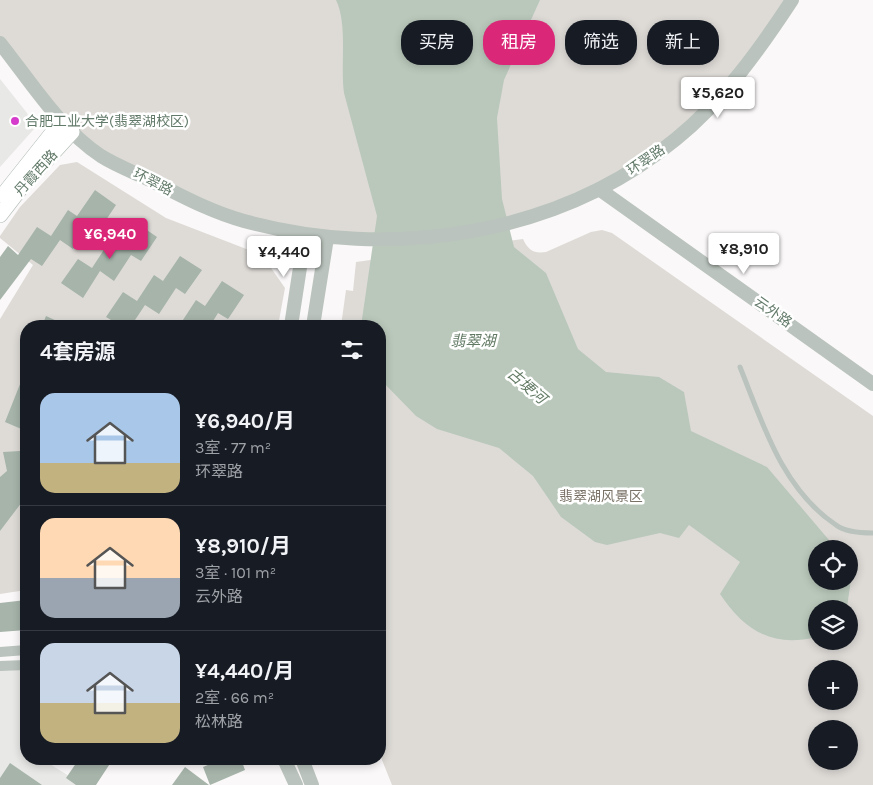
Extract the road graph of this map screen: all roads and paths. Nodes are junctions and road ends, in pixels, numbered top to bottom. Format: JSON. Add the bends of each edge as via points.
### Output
{"nodes":[{"id":1,"x":792,"y":0,"type":"edge"},
{"id":2,"x":0,"y":43,"type":"edge"},
{"id":3,"x":61,"y":122,"type":"junction"},
{"id":4,"x":72,"y":132,"type":"junction"},
{"id":5,"x":599,"y":189,"type":"junction"},
{"id":6,"x":0,"y":199,"type":"edge"},
{"id":7,"x":0,"y":215,"type":"edge"},
{"id":8,"x":305,"y":235,"type":"junction"},
{"id":9,"x":327,"y":238,"type":"junction"},
{"id":10,"x":293,"y":320,"type":"edge"},
{"id":11,"x":315,"y":320,"type":"edge"},
{"id":12,"x":740,"y":367,"type":"dead end"},
{"id":13,"x":873,"y":384,"type":"edge"},
{"id":14,"x":873,"y":533,"type":"edge"},
{"id":15,"x":20,"y":650,"type":"edge"},
{"id":16,"x":0,"y":652,"type":"edge"},
{"id":17,"x":20,"y":664,"type":"edge"},
{"id":18,"x":0,"y":666,"type":"edge"},
{"id":19,"x":287,"y":765,"type":"edge"},
{"id":20,"x":304,"y":765,"type":"edge"},
{"id":21,"x":296,"y":785,"type":"edge"},
{"id":22,"x":312,"y":785,"type":"edge"}],
"edges":[{"from":1,"to":5,"type":"street","name":"环翠路","via":[[754,53],[696,121],[641,166]]},
{"from":2,"to":3,"type":"street","name":"环翠路"},
{"from":3,"to":4,"type":"street","name":"环翠路"},
{"from":3,"to":6,"type":"main road","name":"丹霞西路"},
{"from":4,"to":7,"type":"main road","name":"丹霞西路","via":[[20,188]]},
{"from":4,"to":8,"type":"street","name":"环翠路","via":[[101,156],[204,208]]},
{"from":5,"to":9,"type":"street","name":"环翠路","via":[[531,216],[464,233],[428,238]]},
{"from":5,"to":13,"type":"street","name":"云外路"},
{"from":8,"to":9,"type":"street","name":"环翠路"},
{"from":8,"to":10,"type":"street"},
{"from":9,"to":11,"type":"street"},
{"from":12,"to":14,"type":"lane","via":[[778,458],[799,491],[837,526]]},
{"from":15,"to":16,"type":"street"},
{"from":17,"to":18,"type":"street"},
{"from":19,"to":21,"type":"street"},
{"from":20,"to":22,"type":"street"}]}
